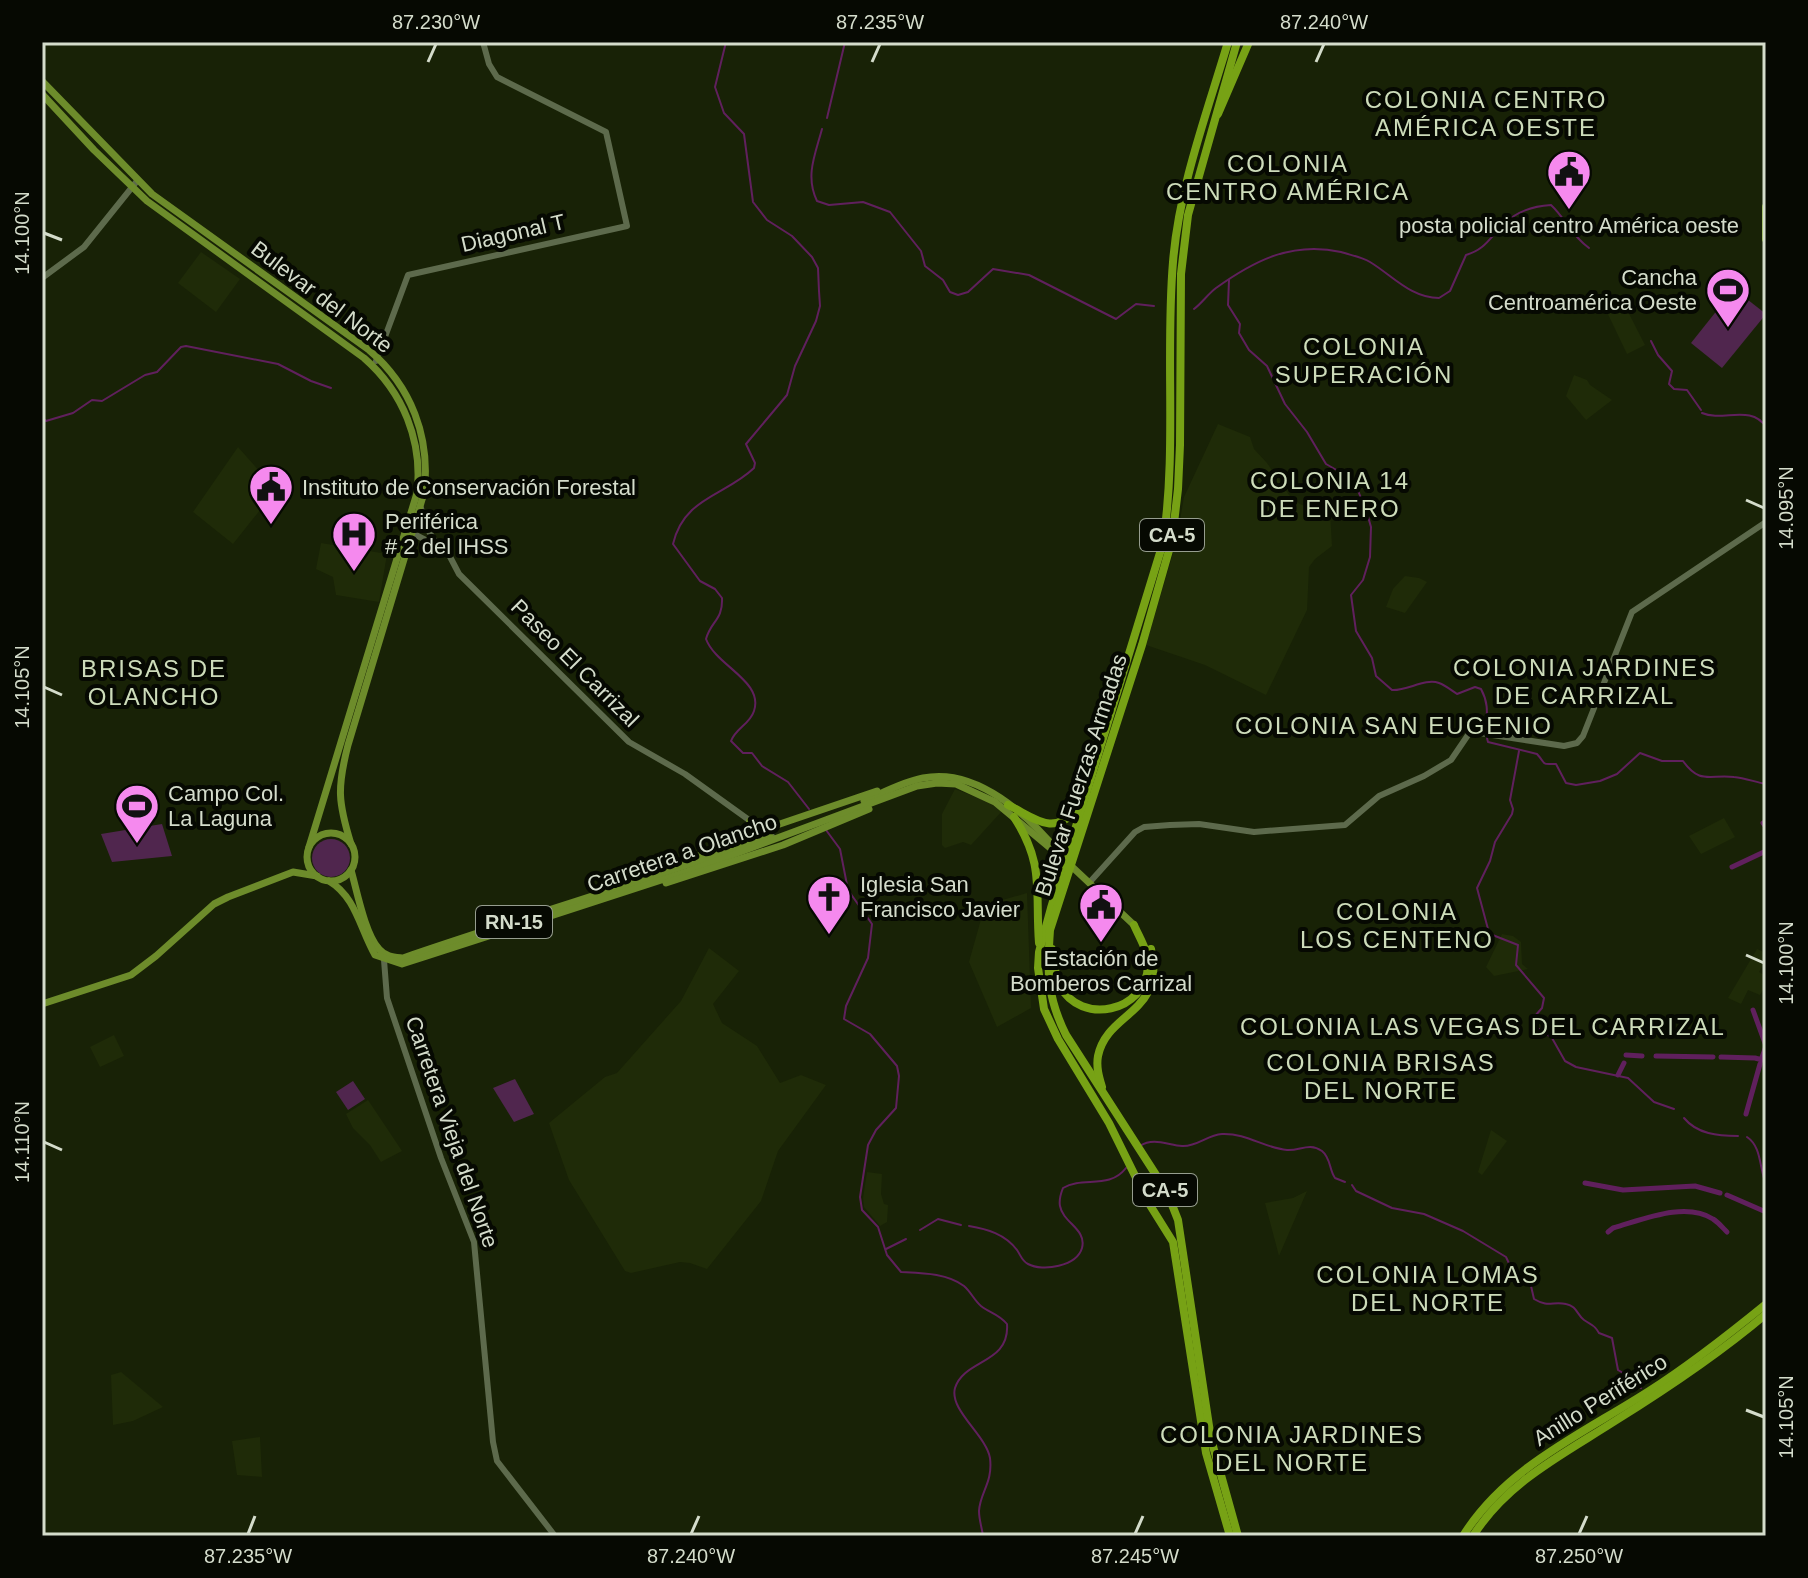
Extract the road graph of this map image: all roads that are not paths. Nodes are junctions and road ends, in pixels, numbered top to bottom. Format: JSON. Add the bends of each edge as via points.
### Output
{"nodes":[{"id":1,"x":483,"y":42,"type":"edge"},
{"id":2,"x":1228,"y":42,"type":"edge"},
{"id":3,"x":1237,"y":42,"type":"edge"},
{"id":4,"x":1249,"y":42,"type":"edge"},
{"id":5,"x":42,"y":81,"type":"edge"},
{"id":6,"x":42,"y":94,"type":"edge"},
{"id":7,"x":1211,"y":125,"type":"junction"},
{"id":8,"x":135,"y":185,"type":"junction"},
{"id":9,"x":1766,"y":207,"type":"edge"},
{"id":10,"x":1766,"y":239,"type":"edge"},
{"id":11,"x":42,"y":278,"type":"edge"},
{"id":12,"x":378,"y":357,"type":"junction"},
{"id":13,"x":373,"y":366,"type":"junction"},
{"id":14,"x":421,"y":508,"type":"junction"},
{"id":15,"x":1766,"y":522,"type":"edge"},
{"id":16,"x":410,"y":532,"type":"junction"},
{"id":17,"x":437,"y":544,"type":"junction"},
{"id":18,"x":897,"y":790,"type":"junction"},
{"id":19,"x":1008,"y":805,"type":"junction"},
{"id":20,"x":1081,"y":806,"type":"junction"},
{"id":21,"x":1014,"y":817,"type":"junction"},
{"id":22,"x":750,"y":821,"type":"junction"},
{"id":23,"x":768,"y":830,"type":"junction"},
{"id":24,"x":351,"y":844,"type":"junction"},
{"id":25,"x":783,"y":845,"type":"junction"},
{"id":26,"x":1052,"y":848,"type":"junction"},
{"id":27,"x":308,"y":850,"type":"junction"},
{"id":28,"x":351,"y":870,"type":"junction"},
{"id":29,"x":293,"y":872,"type":"junction"},
{"id":30,"x":317,"y":876,"type":"junction"},
{"id":31,"x":1086,"y":880,"type":"junction"},
{"id":32,"x":329,"y":881,"type":"junction"},
{"id":33,"x":643,"y":882,"type":"junction"},
{"id":34,"x":1134,"y":925,"type":"junction"},
{"id":35,"x":1050,"y":930,"type":"junction"},
{"id":36,"x":1039,"y":952,"type":"junction"},
{"id":37,"x":388,"y":961,"type":"junction"},
{"id":38,"x":385,"y":972,"type":"joint"},
{"id":39,"x":42,"y":1004,"type":"edge"},
{"id":40,"x":1104,"y":1096,"type":"junction"},
{"id":41,"x":1153,"y":1170,"type":"junction"},
{"id":42,"x":1135,"y":1179,"type":"junction"},
{"id":43,"x":1167,"y":1192,"type":"junction"},
{"id":44,"x":1148,"y":1202,"type":"junction"},
{"id":45,"x":1766,"y":1304,"type":"edge"},
{"id":46,"x":1766,"y":1314,"type":"edge"},
{"id":47,"x":555,"y":1536,"type":"edge"},
{"id":48,"x":1230,"y":1536,"type":"edge"},
{"id":49,"x":1238,"y":1536,"type":"edge"},
{"id":50,"x":1463,"y":1536,"type":"edge"},
{"id":51,"x":1473,"y":1536,"type":"edge"}],
"edges":[{"from":1,"to":12,"type":"street","name":"Diagonal T","via":[[497,77],[606,132],[627,226],[408,275]]},
{"from":2,"to":20,"type":"highway","name":"Bulevar Fuerzas Armadas","number":"CA-5","via":[[1188,178],[1175,243],[1170,473],[1163,543]]},
{"from":3,"to":7,"type":"highway","name":"Bulevar Fuerzas Armadas","number":"CA-5"},
{"from":4,"to":7,"type":"highway"},
{"from":5,"to":8,"type":"main road","name":"Bulevar del Norte"},
{"from":6,"to":8,"type":"main road","name":"Bulevar del Norte"},
{"from":7,"to":35,"type":"highway","name":"Bulevar Fuerzas Armadas","number":"CA-5","via":[[1188,215],[1181,274],[1180,445],[1172,540]]},
{"from":8,"to":11,"type":"street","via":[[84,247]]},
{"from":8,"to":12,"type":"main road","name":"Bulevar del Norte"},
{"from":8,"to":13,"type":"main road","name":"Bulevar del Norte"},
{"from":9,"to":10,"type":"highway"},
{"from":12,"to":13,"type":"street"},
{"from":12,"to":14,"type":"main road","name":"Bulevar del Norte","via":[[410,398],[421,430],[426,482]]},
{"from":13,"to":16,"type":"main road","name":"Bulevar del Norte","via":[[405,409],[413,434],[418,482]]},
{"from":14,"to":16,"type":"main road","name":"Bulevar del Norte"},
{"from":14,"to":17,"type":"street","name":"Paseo El Carrizal"},
{"from":15,"to":31,"type":"street","via":[[1632,612],[1577,743],[1564,746],[1480,731],[1468,735],[1451,760],[1379,796],[1347,824],[1254,832],[1199,824],[1144,827]]},
{"from":16,"to":17,"type":"street","name":"Paseo El Carrizal"},
{"from":16,"to":24,"type":"main road","name":"Bulevar del Norte","via":[[339,784]]},
{"from":16,"to":27,"type":"main road","name":"Bulevar del Norte"},
{"from":17,"to":22,"type":"street","name":"Paseo El Carrizal","via":[[459,574],[629,742]]},
{"from":18,"to":19,"type":"main road","name":"Carretera a Olancho","number":"RN-15","via":[[923,777],[946,777],[979,786]]},
{"from":18,"to":21,"type":"main road","name":"Carretera a Olancho","number":"RN-15","via":[[956,784]]},
{"from":18,"to":23,"type":"main road"},
{"from":18,"to":25,"type":"main road"},
{"from":18,"to":33,"type":"main road","name":"Carretera a Olancho","number":"RN-15"},
{"from":19,"to":20,"type":"highway","via":[[1050,825],[1067,820]]},
{"from":19,"to":26,"type":"main road","name":"Carretera a Olancho","number":"RN-15"},
{"from":20,"to":36,"type":"highway","name":"Bulevar Fuerzas Armadas","number":"CA-5"},
{"from":21,"to":26,"type":"main road","name":"Carretera a Olancho","number":"RN-15"},
{"from":21,"to":36,"type":"highway","via":[[1036,865]]},
{"from":22,"to":23,"type":"main road"},
{"from":22,"to":33,"type":"main road","via":[[754,828],[749,837],[684,860]]},
{"from":23,"to":25,"type":"street"},
{"from":24,"to":27,"type":"main road","via":[[340,835],[326,834]]},
{"from":24,"to":28,"type":"main road","number":"RN-15"},
{"from":25,"to":33,"type":"main road","via":[[657,885]]},
{"from":26,"to":31,"type":"main road","name":"Carretera a Olancho","number":"RN-15"},
{"from":27,"to":29,"type":"main road"},
{"from":27,"to":30,"type":"main road","via":[[309,866]]},
{"from":28,"to":32,"type":"main road"},
{"from":28,"to":33,"type":"main road","name":"Carretera a Olancho","number":"RN-15","via":[[378,948],[403,958]]},
{"from":29,"to":30,"type":"main road"},
{"from":29,"to":39,"type":"main road","via":[[214,904],[131,975]]},
{"from":30,"to":32,"type":"main road"},
{"from":31,"to":34,"type":"main road","name":"Carretera a Olancho","number":"RN-15"},
{"from":32,"to":37,"type":"main road","via":[[350,899],[375,955]]},
{"from":33,"to":37,"type":"main road","name":"Carretera a Olancho","number":"RN-15","via":[[442,952],[402,964]]},
{"from":34,"to":35,"type":"highway","via":[[1147,953],[1146,976],[1131,998],[1105,1010],[1080,1006],[1065,993],[1056,975]]},
{"from":34,"to":40,"type":"highway","via":[[1151,950],[1153,975],[1144,999],[1112,1030],[1100,1051],[1097,1066]]},
{"from":35,"to":40,"type":"highway","name":"Bulevar Fuerzas Armadas","number":"CA-5","via":[[1047,965],[1055,1012]]},
{"from":36,"to":42,"type":"highway","name":"Bulevar Fuerzas Armadas","number":"CA-5","via":[[1041,992],[1051,1026],[1109,1123]]},
{"from":37,"to":38,"type":"main road"},
{"from":38,"to":47,"type":"street","name":"Carretera Vieja del Norte","via":[[387,998],[474,1242],[497,1461]]},
{"from":40,"to":41,"type":"highway","name":"Bulevar Fuerzas Armadas","number":"CA-5"},
{"from":41,"to":42,"type":"highway","via":[[1145,1184]]},
{"from":41,"to":43,"type":"highway","name":"Bulevar Fuerzas Armadas","number":"CA-5"},
{"from":42,"to":44,"type":"highway","name":"Bulevar Fuerzas Armadas","number":"CA-5"},
{"from":43,"to":44,"type":"highway","via":[[1153,1187]]},
{"from":43,"to":49,"type":"highway","name":"Bulevar Fuerzas Armadas","number":"CA-5","via":[[1178,1220],[1211,1439]]},
{"from":44,"to":48,"type":"highway","name":"Bulevar Fuerzas Armadas","number":"CA-5","via":[[1168,1230],[1177,1256],[1206,1453]]},
{"from":45,"to":50,"type":"highway","name":"Anillo Periférico","via":[[1692,1362],[1515,1477]]},
{"from":46,"to":51,"type":"highway","name":"Anillo Periférico","via":[[1679,1380],[1530,1475],[1504,1496]]}]}
